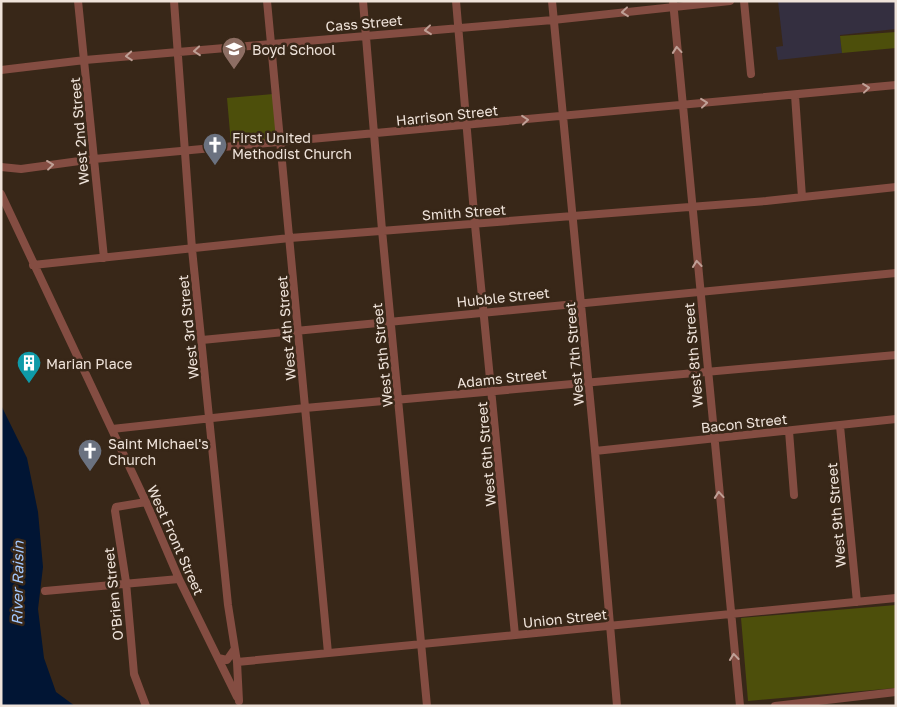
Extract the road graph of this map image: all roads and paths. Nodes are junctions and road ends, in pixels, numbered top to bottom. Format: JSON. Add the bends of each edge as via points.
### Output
{"nodes":[{"id":1,"x":78,"y":1,"type":"edge"},
{"id":2,"x":174,"y":1,"type":"edge"},
{"id":3,"x":267,"y":1,"type":"edge"},
{"id":4,"x":363,"y":1,"type":"edge"},
{"id":5,"x":456,"y":1,"type":"edge"},
{"id":6,"x":552,"y":1,"type":"edge"},
{"id":7,"x":730,"y":1,"type":"edge"},
{"id":8,"x":744,"y":1,"type":"edge"},
{"id":9,"x":673,"y":4,"type":"edge"},
{"id":10,"x":553,"y":20,"type":"junction"},
{"id":11,"x":459,"y":27,"type":"junction"},
{"id":12,"x":366,"y":36,"type":"junction"},
{"id":13,"x":272,"y":45,"type":"junction"},
{"id":14,"x":178,"y":53,"type":"junction"},
{"id":15,"x":85,"y":60,"type":"junction"},
{"id":16,"x":1,"y":70,"type":"edge"},
{"id":17,"x":751,"y":74,"type":"dead end"},
{"id":18,"x":896,"y":84,"type":"edge"},
{"id":19,"x":795,"y":95,"type":"junction"},
{"id":20,"x":682,"y":106,"type":"junction"},
{"id":21,"x":562,"y":116,"type":"junction"},
{"id":22,"x":468,"y":125,"type":"junction"},
{"id":23,"x":373,"y":135,"type":"junction"},
{"id":24,"x":281,"y":143,"type":"junction"},
{"id":25,"x":186,"y":151,"type":"junction"},
{"id":26,"x":94,"y":159,"type":"junction"},
{"id":27,"x":1,"y":167,"type":"edge"},
{"id":28,"x":896,"y":187,"type":"edge"},
{"id":29,"x":2,"y":193,"type":"edge"},
{"id":30,"x":802,"y":197,"type":"junction"},
{"id":31,"x":692,"y":206,"type":"junction"},
{"id":32,"x":573,"y":216,"type":"junction"},
{"id":33,"x":475,"y":225,"type":"junction"},
{"id":34,"x":382,"y":230,"type":"junction"},
{"id":35,"x":290,"y":238,"type":"junction"},
{"id":36,"x":192,"y":249,"type":"junction"},
{"id":37,"x":104,"y":258,"type":"junction"},
{"id":38,"x":33,"y":265,"type":"junction"},
{"id":39,"x":896,"y":273,"type":"edge"},
{"id":40,"x":700,"y":293,"type":"junction"},
{"id":41,"x":581,"y":303,"type":"junction"},
{"id":42,"x":485,"y":313,"type":"junction"},
{"id":43,"x":391,"y":321,"type":"junction"},
{"id":44,"x":299,"y":329,"type":"junction"},
{"id":45,"x":202,"y":340,"type":"junction"},
{"id":46,"x":896,"y":355,"type":"edge"},
{"id":47,"x":706,"y":371,"type":"junction"},
{"id":48,"x":589,"y":382,"type":"junction"},
{"id":49,"x":493,"y":392,"type":"junction"},
{"id":50,"x":399,"y":400,"type":"junction"},
{"id":51,"x":305,"y":408,"type":"junction"},
{"id":52,"x":211,"y":419,"type":"junction"},
{"id":53,"x":896,"y":419,"type":"edge"},
{"id":54,"x":840,"y":426,"type":"junction"},
{"id":55,"x":112,"y":429,"type":"junction"},
{"id":56,"x":789,"y":431,"type":"junction"},
{"id":57,"x":714,"y":438,"type":"junction"},
{"id":58,"x":595,"y":451,"type":"junction"},
{"id":59,"x":794,"y":495,"type":"dead end"},
{"id":60,"x":146,"y":502,"type":"junction"},
{"id":61,"x":179,"y":579,"type":"junction"},
{"id":62,"x":126,"y":582,"type":"junction"},
{"id":63,"x":45,"y":591,"type":"dead end"},
{"id":64,"x":896,"y":598,"type":"edge"},
{"id":65,"x":857,"y":602,"type":"junction"},
{"id":66,"x":730,"y":614,"type":"junction"},
{"id":67,"x":610,"y":626,"type":"junction"},
{"id":68,"x":515,"y":635,"type":"junction"},
{"id":69,"x":422,"y":644,"type":"junction"},
{"id":70,"x":234,"y":650,"type":"junction"},
{"id":71,"x":328,"y":653,"type":"junction"},
{"id":72,"x":218,"y":658,"type":"junction"},
{"id":73,"x":237,"y":662,"type":"junction"},
{"id":74,"x":896,"y":692,"type":"edge"},
{"id":75,"x":240,"y":704,"type":"edge"},
{"id":76,"x":146,"y":706,"type":"edge"},
{"id":77,"x":427,"y":706,"type":"edge"},
{"id":78,"x":617,"y":706,"type":"edge"},
{"id":79,"x":740,"y":706,"type":"edge"},
{"id":80,"x":775,"y":706,"type":"edge"}],
"edges":[{"from":1,"to":15,"type":"street","name":"West 2nd Street"},
{"from":2,"to":14,"type":"street","name":"West 3rd Street"},
{"from":3,"to":13,"type":"street","name":"West 4th Street"},
{"from":4,"to":12,"type":"street","name":"West 5th Street"},
{"from":5,"to":11,"type":"street","name":"West 6th Street"},
{"from":6,"to":10,"type":"street","name":"West 7th Street"},
{"from":7,"to":9,"type":"street","name":"Cass Street"},
{"from":8,"to":17,"type":"street"},
{"from":9,"to":10,"type":"street","name":"Cass Street","one_way":true},
{"from":20,"to":9,"type":"street","name":"West 8th Street","one_way":true},
{"from":10,"to":11,"type":"street","name":"Cass Street"},
{"from":10,"to":21,"type":"street","name":"West 7th Street"},
{"from":11,"to":12,"type":"street","name":"Cass Street","one_way":true},
{"from":11,"to":22,"type":"street","name":"West 6th Street"},
{"from":12,"to":13,"type":"street","name":"Cass Street"},
{"from":12,"to":23,"type":"street","name":"West 5th Street"},
{"from":13,"to":14,"type":"street","name":"Cass Street","one_way":true},
{"from":13,"to":24,"type":"street","name":"West 4th Street"},
{"from":14,"to":15,"type":"street","name":"Cass Street","one_way":true},
{"from":14,"to":25,"type":"street","name":"West 3rd Street"},
{"from":15,"to":16,"type":"street","name":"Cass Street"},
{"from":15,"to":26,"type":"street","name":"West 2nd Street"},
{"from":19,"to":18,"type":"street","name":"Harrison Street","one_way":true},
{"from":20,"to":19,"type":"street","name":"Harrison Street","one_way":true},
{"from":19,"to":30,"type":"street"},
{"from":20,"to":21,"type":"street","name":"Harrison Street"},
{"from":20,"to":31,"type":"street","name":"West 8th Street"},
{"from":22,"to":21,"type":"street","name":"Harrison Street","one_way":true},
{"from":21,"to":32,"type":"street","name":"West 7th Street"},
{"from":22,"to":23,"type":"street","name":"Harrison Street"},
{"from":22,"to":33,"type":"street","name":"West 6th Street"},
{"from":23,"to":24,"type":"street","name":"Harrison Street"},
{"from":23,"to":34,"type":"street","name":"West 5th Street"},
{"from":24,"to":25,"type":"street","name":"Harrison Street"},
{"from":24,"to":35,"type":"street","name":"West 4th Street"},
{"from":25,"to":26,"type":"street","name":"Harrison Street"},
{"from":25,"to":36,"type":"street","name":"West 3rd Street"},
{"from":27,"to":26,"type":"street","name":"Harrison Street","one_way":true,"via":[[21,169]]},
{"from":26,"to":37,"type":"street","name":"West 2nd Street"},
{"from":28,"to":30,"type":"street","name":"Smith Street"},
{"from":29,"to":38,"type":"street","name":"West Front Street"},
{"from":30,"to":31,"type":"street","name":"Smith Street"},
{"from":31,"to":32,"type":"street","name":"Smith Street"},
{"from":40,"to":31,"type":"street","name":"West 8th Street","one_way":true},
{"from":32,"to":33,"type":"street","name":"Smith Street"},
{"from":32,"to":41,"type":"street","name":"West 7th Street"},
{"from":33,"to":34,"type":"street","name":"Smith Street"},
{"from":33,"to":42,"type":"street","name":"West 6th Street"},
{"from":34,"to":35,"type":"street","name":"Smith Street"},
{"from":34,"to":43,"type":"street","name":"West 5th Street"},
{"from":35,"to":36,"type":"street","name":"Smith Street"},
{"from":35,"to":44,"type":"street","name":"West 4th Street"},
{"from":36,"to":37,"type":"street","name":"Smith Street"},
{"from":36,"to":45,"type":"street","name":"West 3rd Street"},
{"from":37,"to":38,"type":"street","name":"Smith Street"},
{"from":38,"to":55,"type":"street","name":"West Front Street"},
{"from":39,"to":40,"type":"street","name":"Hubble Street"},
{"from":40,"to":41,"type":"street","name":"Hubble Street"},
{"from":40,"to":47,"type":"street","name":"West 8th Street"},
{"from":41,"to":42,"type":"street","name":"Hubble Street"},
{"from":41,"to":48,"type":"street","name":"West 7th Street"},
{"from":42,"to":43,"type":"street","name":"Hubble Street"},
{"from":42,"to":49,"type":"street","name":"West 6th Street"},
{"from":43,"to":44,"type":"street","name":"Hubble Street"},
{"from":43,"to":50,"type":"street","name":"West 5th Street"},
{"from":44,"to":45,"type":"street","name":"Hubble Street"},
{"from":44,"to":51,"type":"street","name":"West 4th Street"},
{"from":45,"to":52,"type":"street","name":"West 3rd Street"},
{"from":46,"to":47,"type":"street","name":"Adams Street"},
{"from":47,"to":48,"type":"street","name":"Adams Street"},
{"from":47,"to":57,"type":"street","name":"West 8th Street"},
{"from":48,"to":49,"type":"street","name":"Adams Street"},
{"from":48,"to":58,"type":"street","name":"West 7th Street"},
{"from":49,"to":50,"type":"street","name":"Adams Street"},
{"from":49,"to":68,"type":"street","name":"West 6th Street"},
{"from":50,"to":51,"type":"street","name":"Adams Street"},
{"from":50,"to":69,"type":"street","name":"West 5th Street"},
{"from":51,"to":52,"type":"street","name":"Adams Street"},
{"from":51,"to":71,"type":"street","name":"West 4th Street"},
{"from":52,"to":55,"type":"street","name":"Adams Street"},
{"from":52,"to":70,"type":"street","name":"West 3rd Street"},
{"from":53,"to":54,"type":"street","name":"Bacon Street"},
{"from":54,"to":56,"type":"street","name":"Bacon Street"},
{"from":54,"to":65,"type":"street","name":"West 9th Street"},
{"from":55,"to":60,"type":"street","name":"West Front Street"},
{"from":56,"to":57,"type":"street","name":"Bacon Street"},
{"from":56,"to":59,"type":"street"},
{"from":57,"to":58,"type":"street","name":"Bacon Street"},
{"from":66,"to":57,"type":"street","name":"West 8th Street","one_way":true},
{"from":58,"to":67,"type":"street","name":"West 7th Street"},
{"from":60,"to":61,"type":"street","name":"West Front Street"},
{"from":60,"to":62,"type":"street","name":"O'Brien Street","via":[[116,507]]},
{"from":61,"to":62,"type":"street"},
{"from":61,"to":72,"type":"street","name":"West Front Street"},
{"from":62,"to":63,"type":"street"},
{"from":62,"to":76,"type":"street","name":"O'Brien Street","via":[[134,674]]},
{"from":64,"to":65,"type":"street","name":"Union Street"},
{"from":65,"to":66,"type":"street","name":"Union Street"},
{"from":66,"to":67,"type":"street","name":"Union Street"},
{"from":79,"to":66,"type":"street","name":"West 8th Street","one_way":true},
{"from":67,"to":68,"type":"street","name":"Union Street"},
{"from":67,"to":78,"type":"street","name":"West 7th Street"},
{"from":68,"to":69,"type":"street","name":"Union Street"},
{"from":69,"to":71,"type":"street","name":"Union Street"},
{"from":69,"to":77,"type":"street","name":"West 5th Street"},
{"from":70,"to":72,"type":"street","via":[[227,660]]},
{"from":70,"to":73,"type":"street","name":"West 3rd Street"},
{"from":71,"to":73,"type":"street","name":"Union Street"},
{"from":72,"to":75,"type":"street","name":"West Front Street"},
{"from":73,"to":75,"type":"street","name":"West 3rd Street"},
{"from":74,"to":80,"type":"street"}]}
